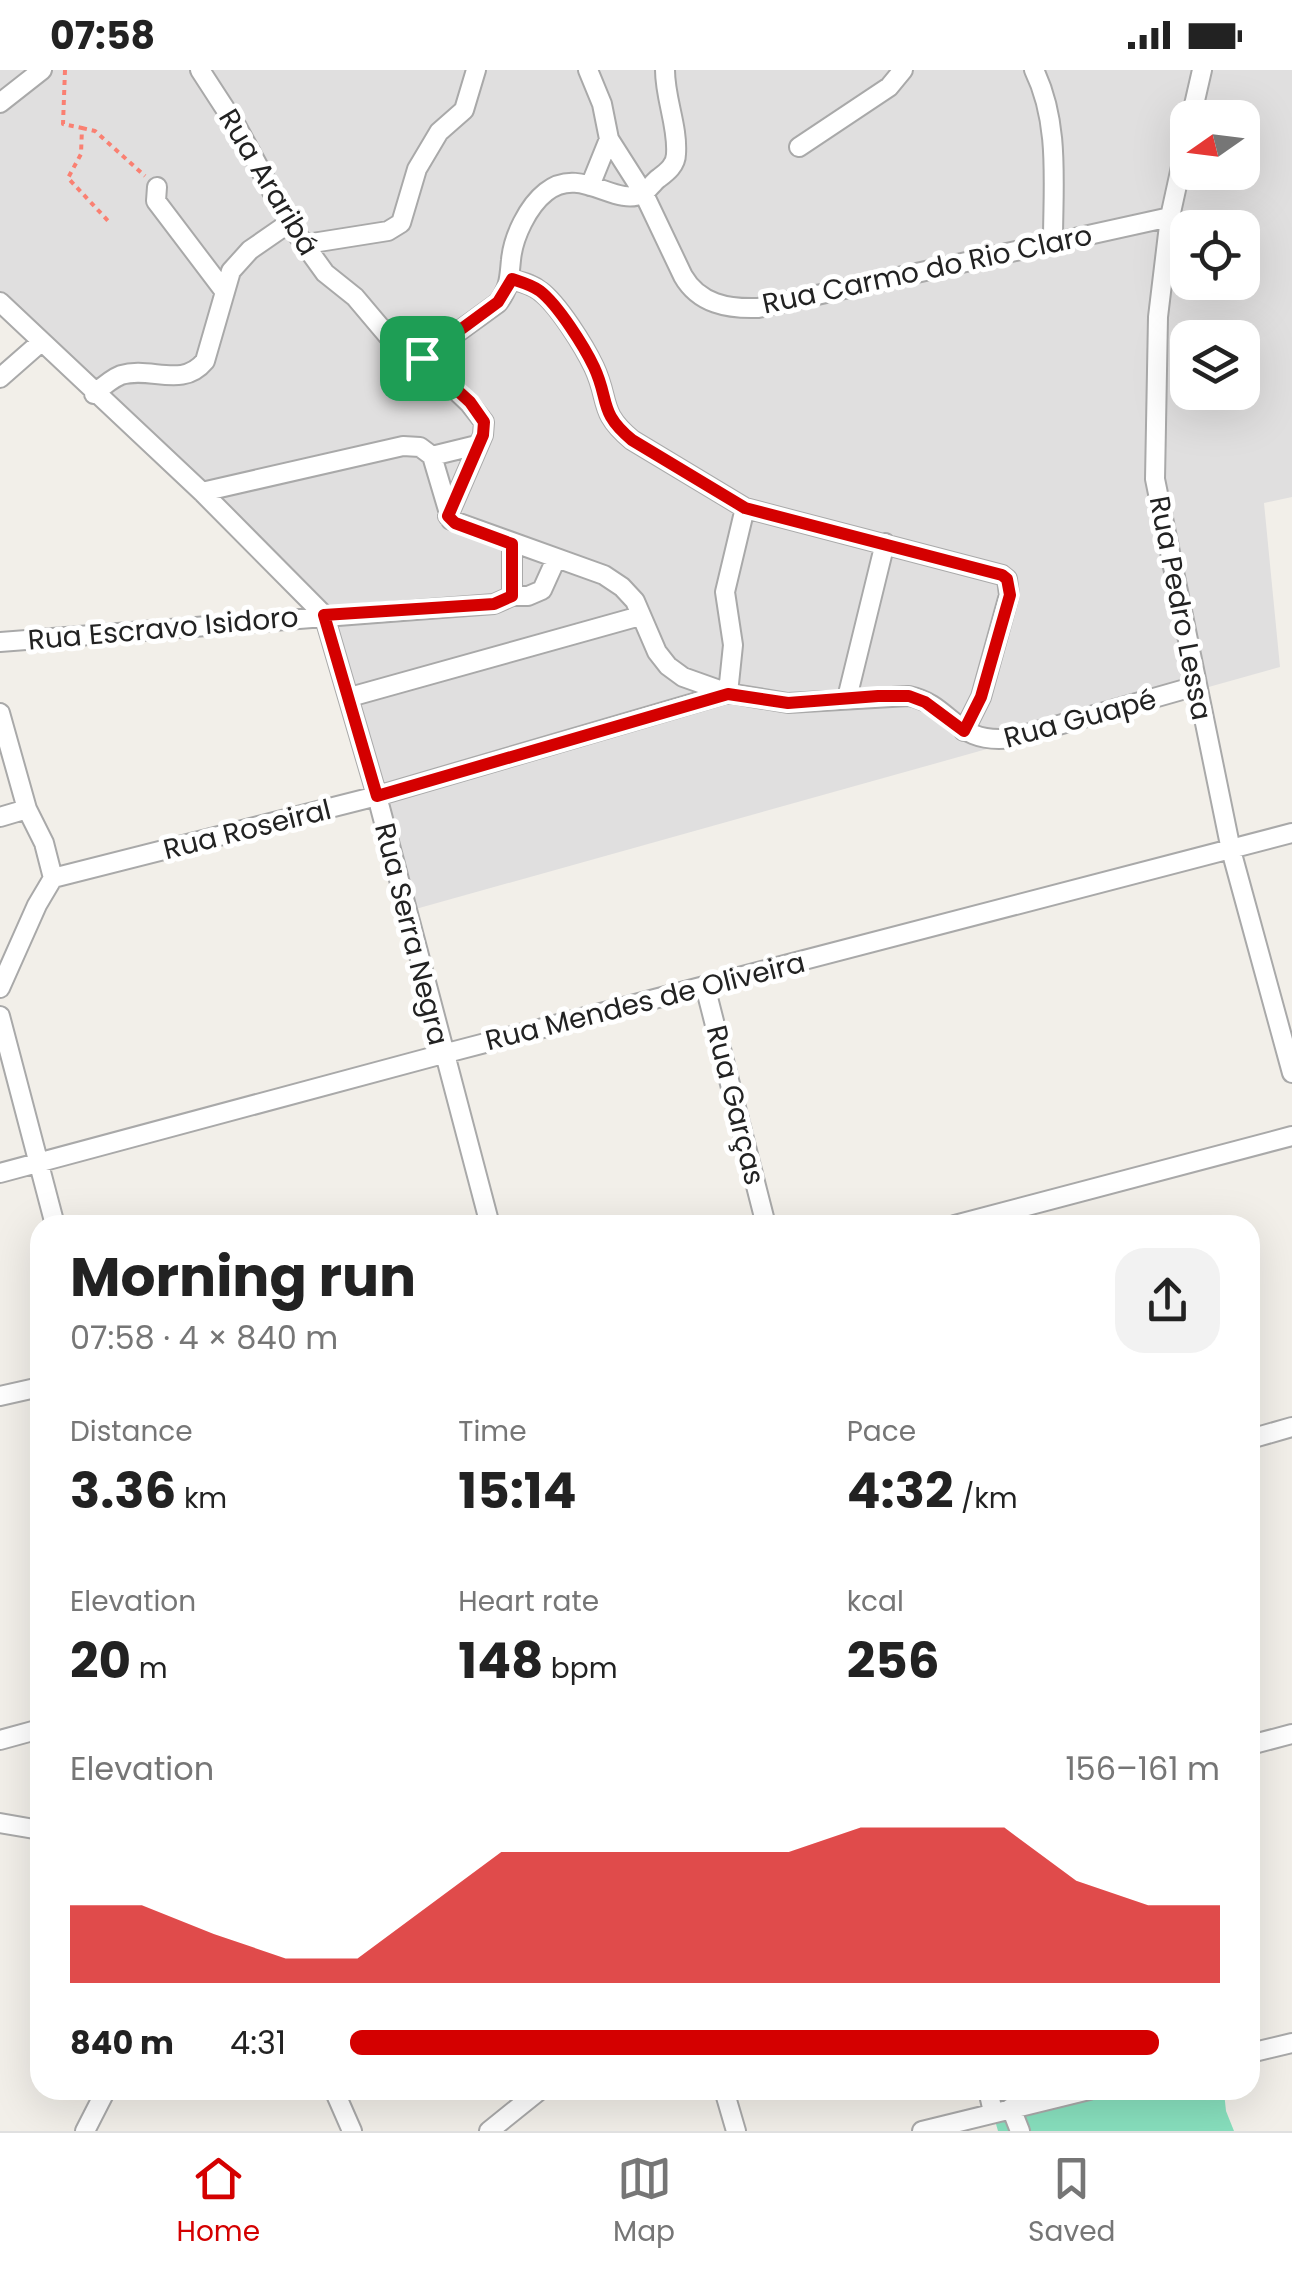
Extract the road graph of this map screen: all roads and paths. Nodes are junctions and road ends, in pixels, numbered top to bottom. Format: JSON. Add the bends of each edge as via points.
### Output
{"nodes":[{"id":1,"x":42,"y":70,"type":"edge"},
{"id":2,"x":65,"y":70,"type":"edge"},
{"id":3,"x":200,"y":70,"type":"edge"},
{"id":4,"x":476,"y":70,"type":"edge"},
{"id":5,"x":588,"y":70,"type":"edge"},
{"id":6,"x":666,"y":70,"type":"edge"},
{"id":7,"x":903,"y":70,"type":"edge"},
{"id":8,"x":1034,"y":70,"type":"edge"},
{"id":9,"x":1202,"y":70,"type":"edge"},
{"id":10,"x":1195,"y":100,"type":"edge"},
{"id":11,"x":0,"y":103,"type":"edge"},
{"id":12,"x":82,"y":128,"type":"junction"},
{"id":13,"x":609,"y":139,"type":"junction"},
{"id":14,"x":798,"y":147,"type":"dead end"},
{"id":15,"x":590,"y":186,"type":"junction"},
{"id":16,"x":157,"y":187,"type":"joint"},
{"id":17,"x":644,"y":194,"type":"junction"},
{"id":18,"x":1170,"y":216,"type":"joint"},
{"id":19,"x":289,"y":223,"type":"junction"},
{"id":20,"x":111,"y":224,"type":"dead end"},
{"id":21,"x":1053,"y":241,"type":"junction"},
{"id":22,"x":306,"y":244,"type":"junction"},
{"id":23,"x":512,"y":279,"type":"junction"},
{"id":24,"x":225,"y":292,"type":"junction"},
{"id":25,"x":0,"y":302,"type":"edge"},
{"id":26,"x":41,"y":342,"type":"junction"},
{"id":27,"x":422,"y":358,"type":"junction"},
{"id":28,"x":0,"y":378,"type":"edge"},
{"id":29,"x":94,"y":394,"type":"junction"},
{"id":30,"x":478,"y":445,"type":"junction"},
{"id":31,"x":432,"y":456,"type":"junction"},
{"id":32,"x":202,"y":492,"type":"junction"},
{"id":33,"x":745,"y":508,"type":"junction"},
{"id":34,"x":448,"y":516,"type":"junction"},
{"id":35,"x":884,"y":542,"type":"junction"},
{"id":36,"x":512,"y":544,"type":"junction"},
{"id":37,"x":556,"y":559,"type":"junction"},
{"id":38,"x":512,"y":596,"type":"junction"},
{"id":39,"x":324,"y":615,"type":"junction"},
{"id":40,"x":640,"y":616,"type":"junction"},
{"id":41,"x":0,"y":642,"type":"edge"},
{"id":42,"x":1196,"y":686,"type":"junction"},
{"id":43,"x":728,"y":694,"type":"junction"},
{"id":44,"x":350,"y":698,"type":"junction"},
{"id":45,"x":847,"y":698,"type":"junction"},
{"id":46,"x":0,"y":714,"type":"edge"},
{"id":47,"x":964,"y":731,"type":"junction"},
{"id":48,"x":377,"y":796,"type":"junction"},
{"id":49,"x":27,"y":809,"type":"junction"},
{"id":50,"x":0,"y":817,"type":"edge"},
{"id":51,"x":1292,"y":834,"type":"edge"},
{"id":52,"x":1232,"y":850,"type":"junction"},
{"id":53,"x":52,"y":878,"type":"junction"},
{"id":54,"x":705,"y":986,"type":"junction"},
{"id":55,"x":0,"y":988,"type":"edge"},
{"id":56,"x":0,"y":1016,"type":"edge"},
{"id":57,"x":443,"y":1054,"type":"junction"},
{"id":58,"x":1292,"y":1072,"type":"edge"},
{"id":59,"x":1292,"y":1136,"type":"edge"},
{"id":60,"x":40,"y":1164,"type":"junction"},
{"id":61,"x":0,"y":1173,"type":"edge"},
{"id":62,"x":53,"y":1215,"type":"edge"},
{"id":63,"x":487,"y":1215,"type":"edge"},
{"id":64,"x":763,"y":1215,"type":"edge"},
{"id":65,"x":993,"y":1215,"type":"edge"},
{"id":66,"x":30,"y":1388,"type":"edge"},
{"id":67,"x":0,"y":1396,"type":"edge"},
{"id":68,"x":1292,"y":1427,"type":"edge"},
{"id":69,"x":1260,"y":1436,"type":"edge"},
{"id":70,"x":30,"y":1732,"type":"edge"},
{"id":71,"x":1292,"y":1734,"type":"edge"},
{"id":72,"x":0,"y":1740,"type":"edge"},
{"id":73,"x":1260,"y":1742,"type":"edge"},
{"id":74,"x":0,"y":1823,"type":"edge"},
{"id":75,"x":30,"y":1828,"type":"edge"},
{"id":76,"x":1292,"y":2043,"type":"edge"},
{"id":77,"x":1260,"y":2051,"type":"edge"},
{"id":78,"x":101,"y":2100,"type":"edge"},
{"id":79,"x":338,"y":2100,"type":"edge"},
{"id":80,"x":528,"y":2100,"type":"edge"},
{"id":81,"x":727,"y":2100,"type":"edge"},
{"id":82,"x":995,"y":2100,"type":"edge"},
{"id":83,"x":1046,"y":2100,"type":"edge"},
{"id":84,"x":1002,"y":2110,"type":"junction"},
{"id":85,"x":84,"y":2131,"type":"edge"},
{"id":86,"x":352,"y":2131,"type":"edge"},
{"id":87,"x":489,"y":2131,"type":"edge"},
{"id":88,"x":736,"y":2131,"type":"edge"},
{"id":89,"x":922,"y":2131,"type":"edge"},
{"id":90,"x":1020,"y":2131,"type":"edge"}],
"edges":[{"from":1,"to":11,"type":"street"},
{"from":2,"to":12,"type":"path","via":[[63,124]]},
{"from":3,"to":19,"type":"street","name":"Rua Araribá"},
{"from":4,"to":22,"type":"street","via":[[464,110],[439,132],[417,169],[401,224]]},
{"from":5,"to":13,"type":"street","name":"Rua Carmo do Rio Claro"},
{"from":6,"to":17,"type":"street","via":[[676,160]]},
{"from":7,"to":14,"type":"street"},
{"from":8,"to":21,"type":"street","via":[[1051,122]]},
{"from":9,"to":10,"type":"street"},
{"from":12,"to":16,"type":"path"},
{"from":12,"to":20,"type":"path","via":[[80,154],[68,178]]},
{"from":13,"to":15,"type":"street"},
{"from":13,"to":17,"type":"street","name":"Rua Carmo do Rio Claro"},
{"from":15,"to":17,"type":"street"},
{"from":15,"to":23,"type":"street","via":[[570,181],[540,197],[514,244]]},
{"from":16,"to":24,"type":"street","via":[[156,202]]},
{"from":17,"to":21,"type":"street","name":"Rua Carmo do Rio Claro","via":[[690,288],[740,308]]},
{"from":18,"to":21,"type":"street","name":"Rua Carmo do Rio Claro"},
{"from":18,"to":42,"type":"street","name":"Rua Pedro Lessa","via":[[1158,317],[1155,479]]},
{"from":19,"to":22,"type":"street","name":"Rua Araribá"},
{"from":19,"to":24,"type":"street","via":[[250,250],[231,271]]},
{"from":22,"to":27,"type":"street","name":"Rua Araribá","via":[[326,274],[404,354]]},
{"from":23,"to":27,"type":"street","via":[[498,302]]},
{"from":23,"to":33,"type":"street","via":[[542,292],[570,328],[596,370],[617,428]]},
{"from":24,"to":29,"type":"street","via":[[196,372],[120,376]]},
{"from":25,"to":26,"type":"street","name":"Rua Serra Negra"},
{"from":26,"to":28,"type":"street"},
{"from":26,"to":29,"type":"street","name":"Rua Serra Negra"},
{"from":27,"to":30,"type":"street","name":"Rua Araribá","via":[[484,422]]},
{"from":29,"to":32,"type":"street","name":"Rua Serra Negra"},
{"from":30,"to":31,"type":"street"},
{"from":30,"to":34,"type":"street"},
{"from":31,"to":32,"type":"street","via":[[403,446]]},
{"from":31,"to":34,"type":"street"},
{"from":32,"to":39,"type":"street","name":"Rua Serra Negra"},
{"from":33,"to":35,"type":"street"},
{"from":33,"to":43,"type":"street","via":[[725,592],[733,645]]},
{"from":34,"to":36,"type":"street","name":"Rua Guapé"},
{"from":35,"to":45,"type":"street"},
{"from":35,"to":47,"type":"street","via":[[1007,579],[1010,595],[981,697]]},
{"from":36,"to":37,"type":"street","name":"Rua Guapé"},
{"from":36,"to":38,"type":"street"},
{"from":37,"to":38,"type":"street","name":"Rua Escravo Isidoro","via":[[542,590]]},
{"from":37,"to":40,"type":"street","name":"Rua Guapé","via":[[622,587]]},
{"from":38,"to":39,"type":"street","name":"Rua Escravo Isidoro","via":[[494,604]]},
{"from":39,"to":41,"type":"street","name":"Rua Escravo Isidoro"},
{"from":39,"to":44,"type":"street","name":"Rua Serra Negra"},
{"from":40,"to":43,"type":"street","name":"Rua Guapé","via":[[668,666]]},
{"from":40,"to":44,"type":"street"},
{"from":42,"to":47,"type":"street","name":"Rua Guapé","via":[[1013,738],[990,741]]},
{"from":42,"to":52,"type":"street","name":"Rua Pedro Lessa"},
{"from":43,"to":45,"type":"street","name":"Rua Guapé","via":[[788,703]]},
{"from":43,"to":48,"type":"street","name":"Rua Roseiral"},
{"from":44,"to":48,"type":"street","name":"Rua Serra Negra"},
{"from":45,"to":47,"type":"street","name":"Rua Guapé","via":[[918,698]]},
{"from":46,"to":49,"type":"street"},
{"from":48,"to":53,"type":"street","name":"Rua Roseiral"},
{"from":48,"to":57,"type":"street","name":"Rua Serra Negra"},
{"from":49,"to":50,"type":"street"},
{"from":49,"to":53,"type":"street"},
{"from":51,"to":52,"type":"street","name":"Rua Mendes de Oliveira"},
{"from":52,"to":54,"type":"street","name":"Rua Mendes de Oliveira"},
{"from":52,"to":58,"type":"street","name":"Rua Pedro Lessa"},
{"from":53,"to":55,"type":"street"},
{"from":54,"to":57,"type":"street","name":"Rua Mendes de Oliveira"},
{"from":54,"to":64,"type":"street","name":"Rua Garças"},
{"from":56,"to":60,"type":"street"},
{"from":57,"to":60,"type":"street","name":"Rua Mendes de Oliveira"},
{"from":57,"to":63,"type":"street","name":"Rua Serra Negra"},
{"from":59,"to":65,"type":"street"},
{"from":60,"to":61,"type":"street","name":"Rua Mendes de Oliveira"},
{"from":60,"to":62,"type":"street"},
{"from":66,"to":67,"type":"street"},
{"from":68,"to":69,"type":"street"},
{"from":70,"to":72,"type":"street"},
{"from":71,"to":73,"type":"street"},
{"from":74,"to":75,"type":"street"},
{"from":76,"to":77,"type":"street"},
{"from":78,"to":85,"type":"street"},
{"from":79,"to":86,"type":"street"},
{"from":80,"to":87,"type":"street"},
{"from":81,"to":88,"type":"street"},
{"from":82,"to":84,"type":"street"},
{"from":83,"to":84,"type":"street"},
{"from":84,"to":89,"type":"street"},
{"from":84,"to":90,"type":"street"}]}
